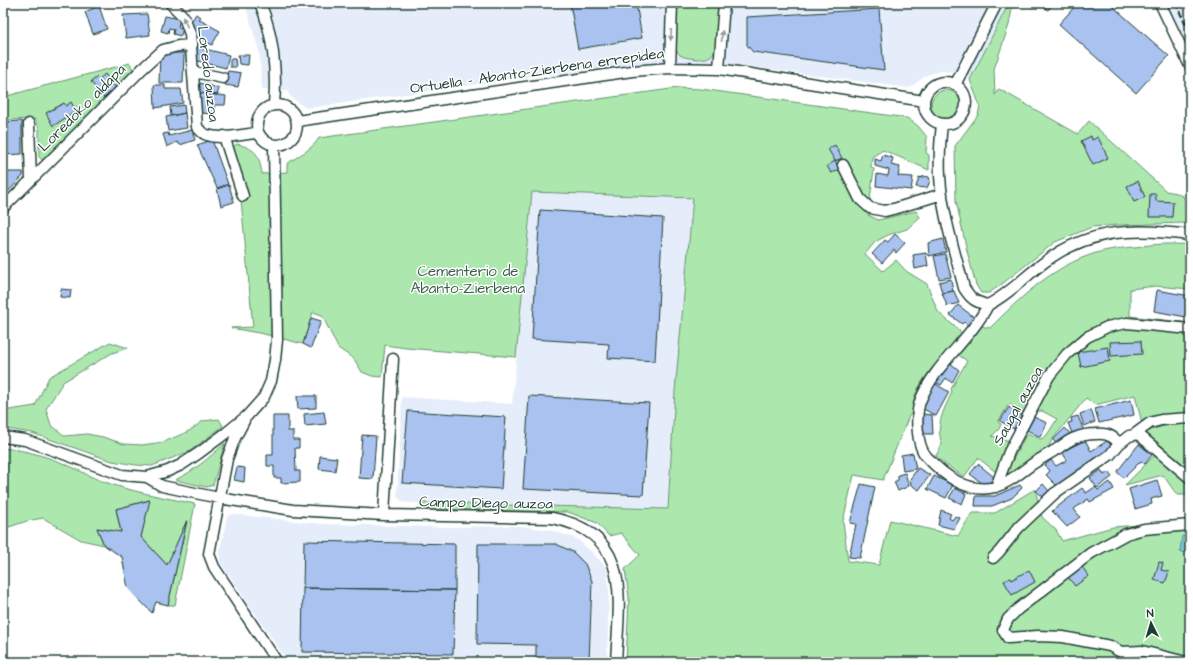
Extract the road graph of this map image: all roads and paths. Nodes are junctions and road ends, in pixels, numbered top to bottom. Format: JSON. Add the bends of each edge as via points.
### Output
{"nodes":[{"id":1,"x":170,"y":3,"type":"edge"},
{"id":2,"x":260,"y":3,"type":"edge"},
{"id":3,"x":672,"y":3,"type":"edge"},
{"id":4,"x":724,"y":3,"type":"edge"},
{"id":5,"x":997,"y":3,"type":"edge"},
{"id":6,"x":1160,"y":3,"type":"edge"},
{"id":7,"x":192,"y":45,"type":"junction"},
{"id":8,"x":1190,"y":66,"type":"edge"},
{"id":9,"x":670,"y":68,"type":"junction"},
{"id":10,"x":719,"y":69,"type":"junction"},
{"id":11,"x":194,"y":72,"type":"junction"},
{"id":12,"x":224,"y":78,"type":"dead end"},
{"id":13,"x":955,"y":85,"type":"junction"},
{"id":14,"x":924,"y":101,"type":"junction"},
{"id":15,"x":274,"y":104,"type":"junction"},
{"id":16,"x":297,"y":121,"type":"junction"},
{"id":17,"x":28,"y":124,"type":"dead end"},
{"id":18,"x":942,"y":124,"type":"junction"},
{"id":19,"x":258,"y":133,"type":"junction"},
{"id":20,"x":224,"y":136,"type":"junction"},
{"id":21,"x":274,"y":145,"type":"junction"},
{"id":22,"x":842,"y":165,"type":"dead end"},
{"id":23,"x":31,"y":180,"type":"junction"},
{"id":24,"x":942,"y":194,"type":"junction"},
{"id":25,"x":243,"y":196,"type":"dead end"},
{"id":26,"x":3,"y":208,"type":"edge"},
{"id":27,"x":1190,"y":235,"type":"edge"},
{"id":28,"x":988,"y":306,"type":"junction"},
{"id":29,"x":1190,"y":329,"type":"edge"},
{"id":30,"x":393,"y":359,"type":"dead end"},
{"id":31,"x":247,"y":416,"type":"junction"},
{"id":32,"x":1190,"y":418,"type":"edge"},
{"id":33,"x":1136,"y":434,"type":"junction"},
{"id":34,"x":3,"y":437,"type":"edge"},
{"id":35,"x":1119,"y":444,"type":"junction"},
{"id":36,"x":147,"y":477,"type":"junction"},
{"id":37,"x":1190,"y":478,"type":"edge"},
{"id":38,"x":996,"y":487,"type":"junction"},
{"id":39,"x":219,"y":498,"type":"junction"},
{"id":40,"x":384,"y":515,"type":"junction"},
{"id":41,"x":1190,"y":525,"type":"edge"},
{"id":42,"x":993,"y":558,"type":"dead end"},
{"id":43,"x":277,"y":662,"type":"edge"},
{"id":44,"x":616,"y":662,"type":"edge"},
{"id":45,"x":1186,"y":662,"type":"edge"}],
"edges":[{"from":7,"to":1,"type":"street","name":"Loredo auzoa","one_way":true,"via":[[184,17]]},
{"from":2,"to":15,"type":"street","via":[[273,52]]},
{"from":3,"to":9,"type":"street","one_way":true},
{"from":10,"to":4,"type":"street","one_way":true},
{"from":5,"to":13,"type":"street"},
{"from":6,"to":8,"type":"street"},
{"from":7,"to":11,"type":"street","name":"Loredo auzoa"},
{"from":7,"to":23,"type":"street","name":"Loredoko aldapa","via":[[163,50]]},
{"from":9,"to":10,"type":"street","name":"Ortuella - Abanto-Zierbena errepidea"},
{"from":9,"to":16,"type":"street","name":"Ortuella - Abanto-Zierbena errepidea","via":[[624,72]]},
{"from":10,"to":14,"type":"street","name":"Ortuella - Abanto-Zierbena errepidea"},
{"from":11,"to":12,"type":"street"},
{"from":11,"to":20,"type":"street","name":"Loredo auzoa","via":[[197,127],[207,135]]},
{"from":13,"to":14,"type":"street","via":[[944,83],[933,86]]},
{"from":13,"to":18,"type":"street","via":[[964,94],[966,107],[960,118]]},
{"from":14,"to":18,"type":"street","via":[[927,113]]},
{"from":15,"to":16,"type":"street","via":[[289,108]]},
{"from":15,"to":19,"type":"street","via":[[259,115],[256,127]]},
{"from":16,"to":21,"type":"street","via":[[296,133],[292,139]]},
{"from":17,"to":23,"type":"street"},
{"from":18,"to":24,"type":"street","via":[[939,155]]},
{"from":19,"to":20,"type":"street","name":"Loredo auzoa"},
{"from":19,"to":21,"type":"street","via":[[265,141]]},
{"from":20,"to":25,"type":"street","name":"Loredo auzoa"},
{"from":21,"to":31,"type":"street","via":[[277,333],[275,360],[271,381],[264,397]]},
{"from":22,"to":24,"type":"street","via":[[860,199],[870,208],[898,208]]},
{"from":23,"to":26,"type":"street","name":"Loredoko aldapa"},
{"from":24,"to":28,"type":"street","via":[[964,288],[977,302]]},
{"from":27,"to":28,"type":"street","via":[[1148,231],[1092,237],[1067,247]]},
{"from":28,"to":38,"type":"street","via":[[934,375],[920,400],[917,423],[924,454],[937,468],[964,485]]},
{"from":29,"to":38,"type":"street","name":"Saugal auzoa","via":[[1127,323],[1107,327],[1087,338],[1067,354],[1048,376],[1009,452]]},
{"from":30,"to":40,"type":"street"},
{"from":31,"to":36,"type":"street","via":[[181,465]]},
{"from":31,"to":39,"type":"street","via":[[227,459]]},
{"from":32,"to":33,"type":"street","via":[[1150,423]]},
{"from":33,"to":35,"type":"street"},
{"from":33,"to":37,"type":"street"},
{"from":34,"to":36,"type":"street","via":[[25,440],[122,474]]},
{"from":35,"to":38,"type":"street","via":[[1114,437],[1102,433],[1075,438],[1016,477]]},
{"from":35,"to":42,"type":"street","via":[[1110,455],[1055,493],[1019,527]]},
{"from":36,"to":39,"type":"street","name":"Campo Diego auzoa","via":[[162,486]]},
{"from":39,"to":40,"type":"street","name":"Campo Diego auzoa","via":[[293,510]]},
{"from":39,"to":43,"type":"street","via":[[209,548],[211,562]]},
{"from":40,"to":44,"type":"street","name":"Campo Diego auzoa","via":[[552,518],[578,525],[594,535],[611,557],[617,574],[619,600]]},
{"from":41,"to":45,"type":"street","via":[[1144,529],[1126,534],[1091,553],[1018,609],[1008,619],[1003,630],[1008,638],[1063,637],[1110,646],[1121,652],[1142,651]]}]}
